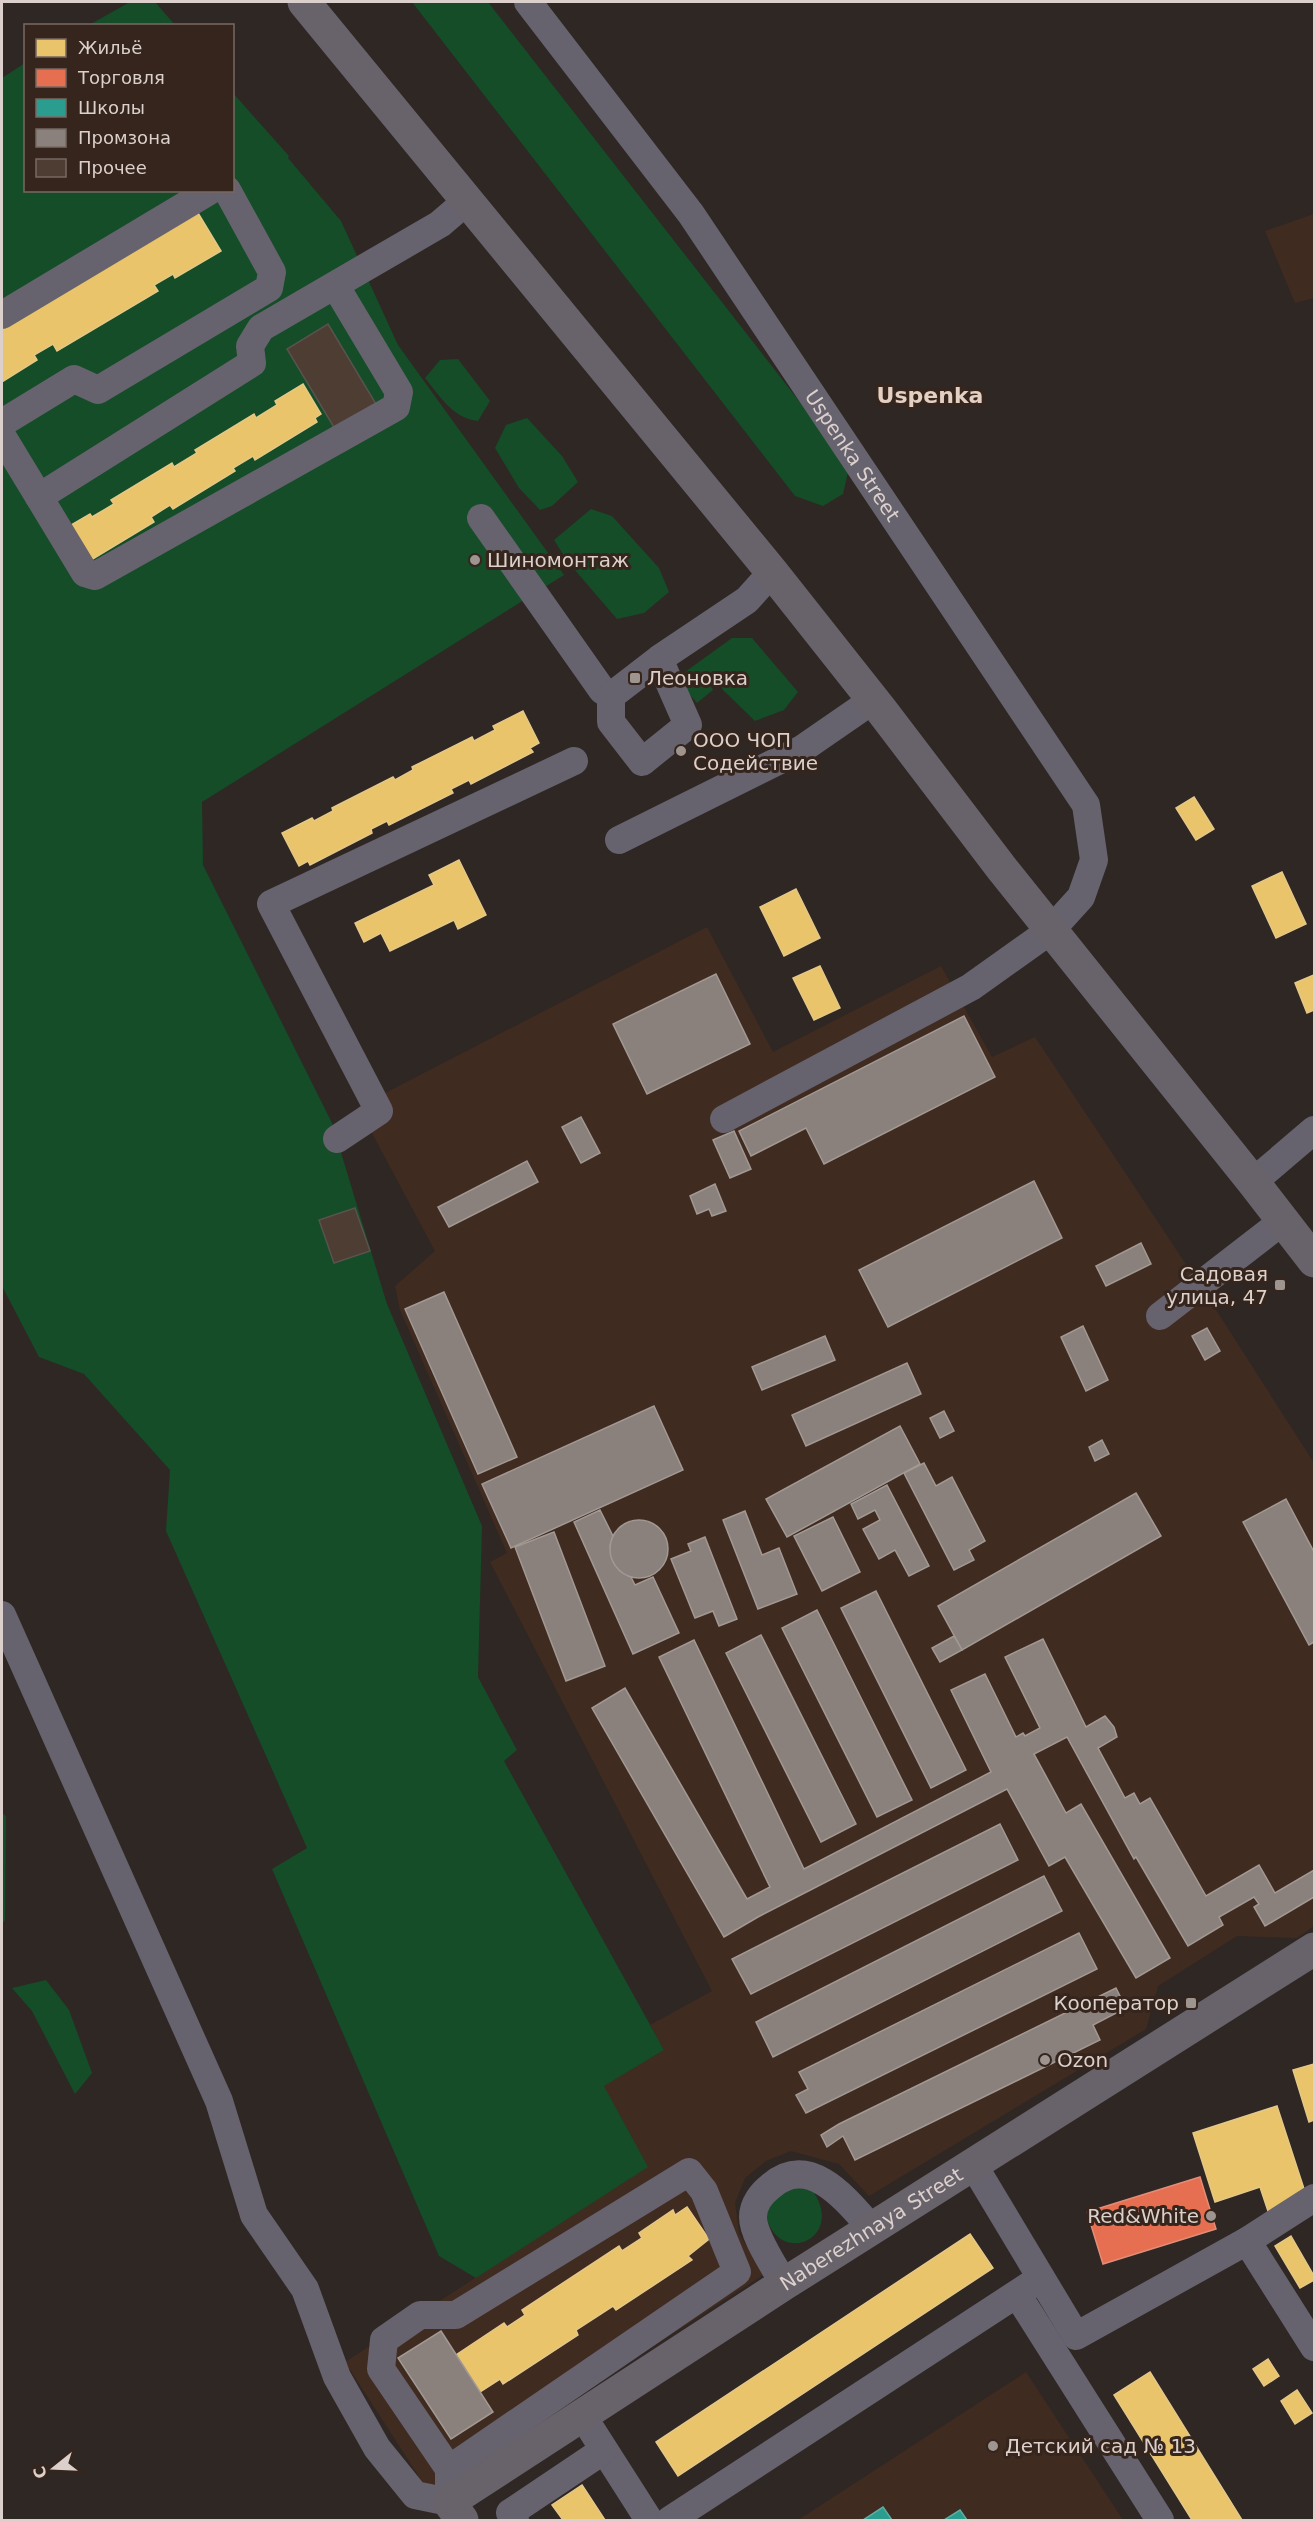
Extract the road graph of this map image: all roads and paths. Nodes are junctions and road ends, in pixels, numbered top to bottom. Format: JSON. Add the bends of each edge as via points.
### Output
{"nodes":[{"id":1,"x":304,"y":2,"type":"edge"},
{"id":2,"x":528,"y":2,"type":"edge"},
{"id":3,"x":208,"y":192,"type":"edge"},
{"id":4,"x":227,"y":192,"type":"edge"},
{"id":5,"x":468,"y":200,"type":"junction"},
{"id":6,"x":334,"y":285,"type":"junction"},
{"id":7,"x":2,"y":315,"type":"edge"},
{"id":8,"x":2,"y":423,"type":"edge"},
{"id":9,"x":2,"y":436,"type":"edge"},
{"id":10,"x":39,"y":497,"type":"junction"},
{"id":11,"x":481,"y":518,"type":"dead end"},
{"id":12,"x":772,"y":572,"type":"junction"},
{"id":13,"x":659,"y":659,"type":"junction"},
{"id":14,"x":611,"y":696,"type":"junction"},
{"id":15,"x":873,"y":700,"type":"junction"},
{"id":16,"x":574,"y":761,"type":"dead end"},
{"id":17,"x":619,"y":840,"type":"dead end"},
{"id":18,"x":1051,"y":930,"type":"junction"},
{"id":19,"x":724,"y":1119,"type":"dead end"},
{"id":20,"x":1314,"y":1130,"type":"edge"},
{"id":21,"x":337,"y":1139,"type":"dead end"},
{"id":22,"x":1253,"y":1182,"type":"junction"},
{"id":23,"x":1283,"y":1221,"type":"junction"},
{"id":24,"x":1314,"y":1261,"type":"edge"},
{"id":25,"x":1160,"y":1316,"type":"dead end"},
{"id":26,"x":2,"y":1615,"type":"edge"},
{"id":27,"x":1314,"y":1949,"type":"edge"},
{"id":28,"x":974,"y":2166,"type":"junction"},
{"id":29,"x":1314,"y":2198,"type":"edge"},
{"id":30,"x":873,"y":2230,"type":"junction"},
{"id":31,"x":1247,"y":2241,"type":"junction"},
{"id":32,"x":767,"y":2252,"type":"junction"},
{"id":33,"x":737,"y":2272,"type":"junction"},
{"id":34,"x":1041,"y":2278,"type":"junction"},
{"id":35,"x":784,"y":2284,"type":"junction"},
{"id":36,"x":1017,"y":2294,"type":"junction"},
{"id":37,"x":1314,"y":2347,"type":"edge"},
{"id":38,"x":582,"y":2415,"type":"junction"},
{"id":39,"x":604,"y":2450,"type":"junction"},
{"id":40,"x":449,"y":2469,"type":"junction"},
{"id":41,"x":456,"y":2511,"type":"edge"},
{"id":42,"x":515,"y":2520,"type":"edge"},
{"id":43,"x":649,"y":2520,"type":"edge"},
{"id":44,"x":670,"y":2520,"type":"edge"},
{"id":45,"x":1160,"y":2520,"type":"edge"}],
"edges":[{"from":1,"to":5,"type":"main road"},
{"from":2,"to":18,"type":"street","name":"Uspenka Street","via":[[691,214],[1086,805],[1094,860],[1081,897]]},
{"from":3,"to":7,"type":"street"},
{"from":4,"to":8,"type":"street","via":[[272,272],[269,288],[98,390],[74,379]]},
{"from":5,"to":6,"type":"street","via":[[440,224]]},
{"from":5,"to":12,"type":"main road"},
{"from":6,"to":10,"type":"street","via":[[261,328],[250,345],[252,363]]},
{"from":6,"to":10,"type":"street","via":[[399,392],[396,407],[95,576],[85,573]]},
{"from":9,"to":10,"type":"street"},
{"from":11,"to":14,"type":"street","via":[[602,690]]},
{"from":12,"to":13,"type":"street","via":[[747,600]]},
{"from":12,"to":15,"type":"main road"},
{"from":13,"to":14,"type":"street"},
{"from":13,"to":14,"type":"street","via":[[688,725],[642,762],[611,722]]},
{"from":15,"to":17,"type":"street","via":[[802,749]]},
{"from":15,"to":18,"type":"main road"},
{"from":16,"to":21,"type":"street","via":[[271,904],[380,1111]]},
{"from":18,"to":19,"type":"street","name":"Uspenka Street","via":[[971,987]]},
{"from":18,"to":22,"type":"main road"},
{"from":20,"to":22,"type":"street"},
{"from":22,"to":23,"type":"main road"},
{"from":23,"to":24,"type":"main road"},
{"from":23,"to":25,"type":"street"},
{"from":26,"to":41,"type":"street","via":[[219,2101],[254,2215],[305,2289],[337,2377],[377,2448],[415,2495]]},
{"from":27,"to":28,"type":"main road","name":"Naberezhnaya Street"},
{"from":28,"to":30,"type":"main road","name":"Naberezhnaya Street"},
{"from":28,"to":34,"type":"street"},
{"from":29,"to":31,"type":"street"},
{"from":30,"to":32,"type":"street","via":[[830,2184],[809,2175],[790,2176],[773,2183],[754,2208],[755,2228]]},
{"from":30,"to":35,"type":"main road","name":"Naberezhnaya Street"},
{"from":31,"to":34,"type":"street","via":[[1076,2336]]},
{"from":31,"to":37,"type":"street"},
{"from":32,"to":33,"type":"street"},
{"from":32,"to":35,"type":"street"},
{"from":33,"to":40,"type":"street"},
{"from":33,"to":40,"type":"street","via":[[705,2191],[689,2172],[456,2315],[420,2315],[384,2340],[381,2369]]},
{"from":34,"to":36,"type":"street"},
{"from":35,"to":38,"type":"main road","name":"Naberezhnaya Street"},
{"from":36,"to":44,"type":"street"},
{"from":36,"to":45,"type":"street"},
{"from":38,"to":39,"type":"street"},
{"from":38,"to":41,"type":"main road","name":"Naberezhnaya Street"},
{"from":39,"to":42,"type":"street","via":[[510,2513]]},
{"from":39,"to":43,"type":"street"},
{"from":40,"to":41,"type":"street"}]}
